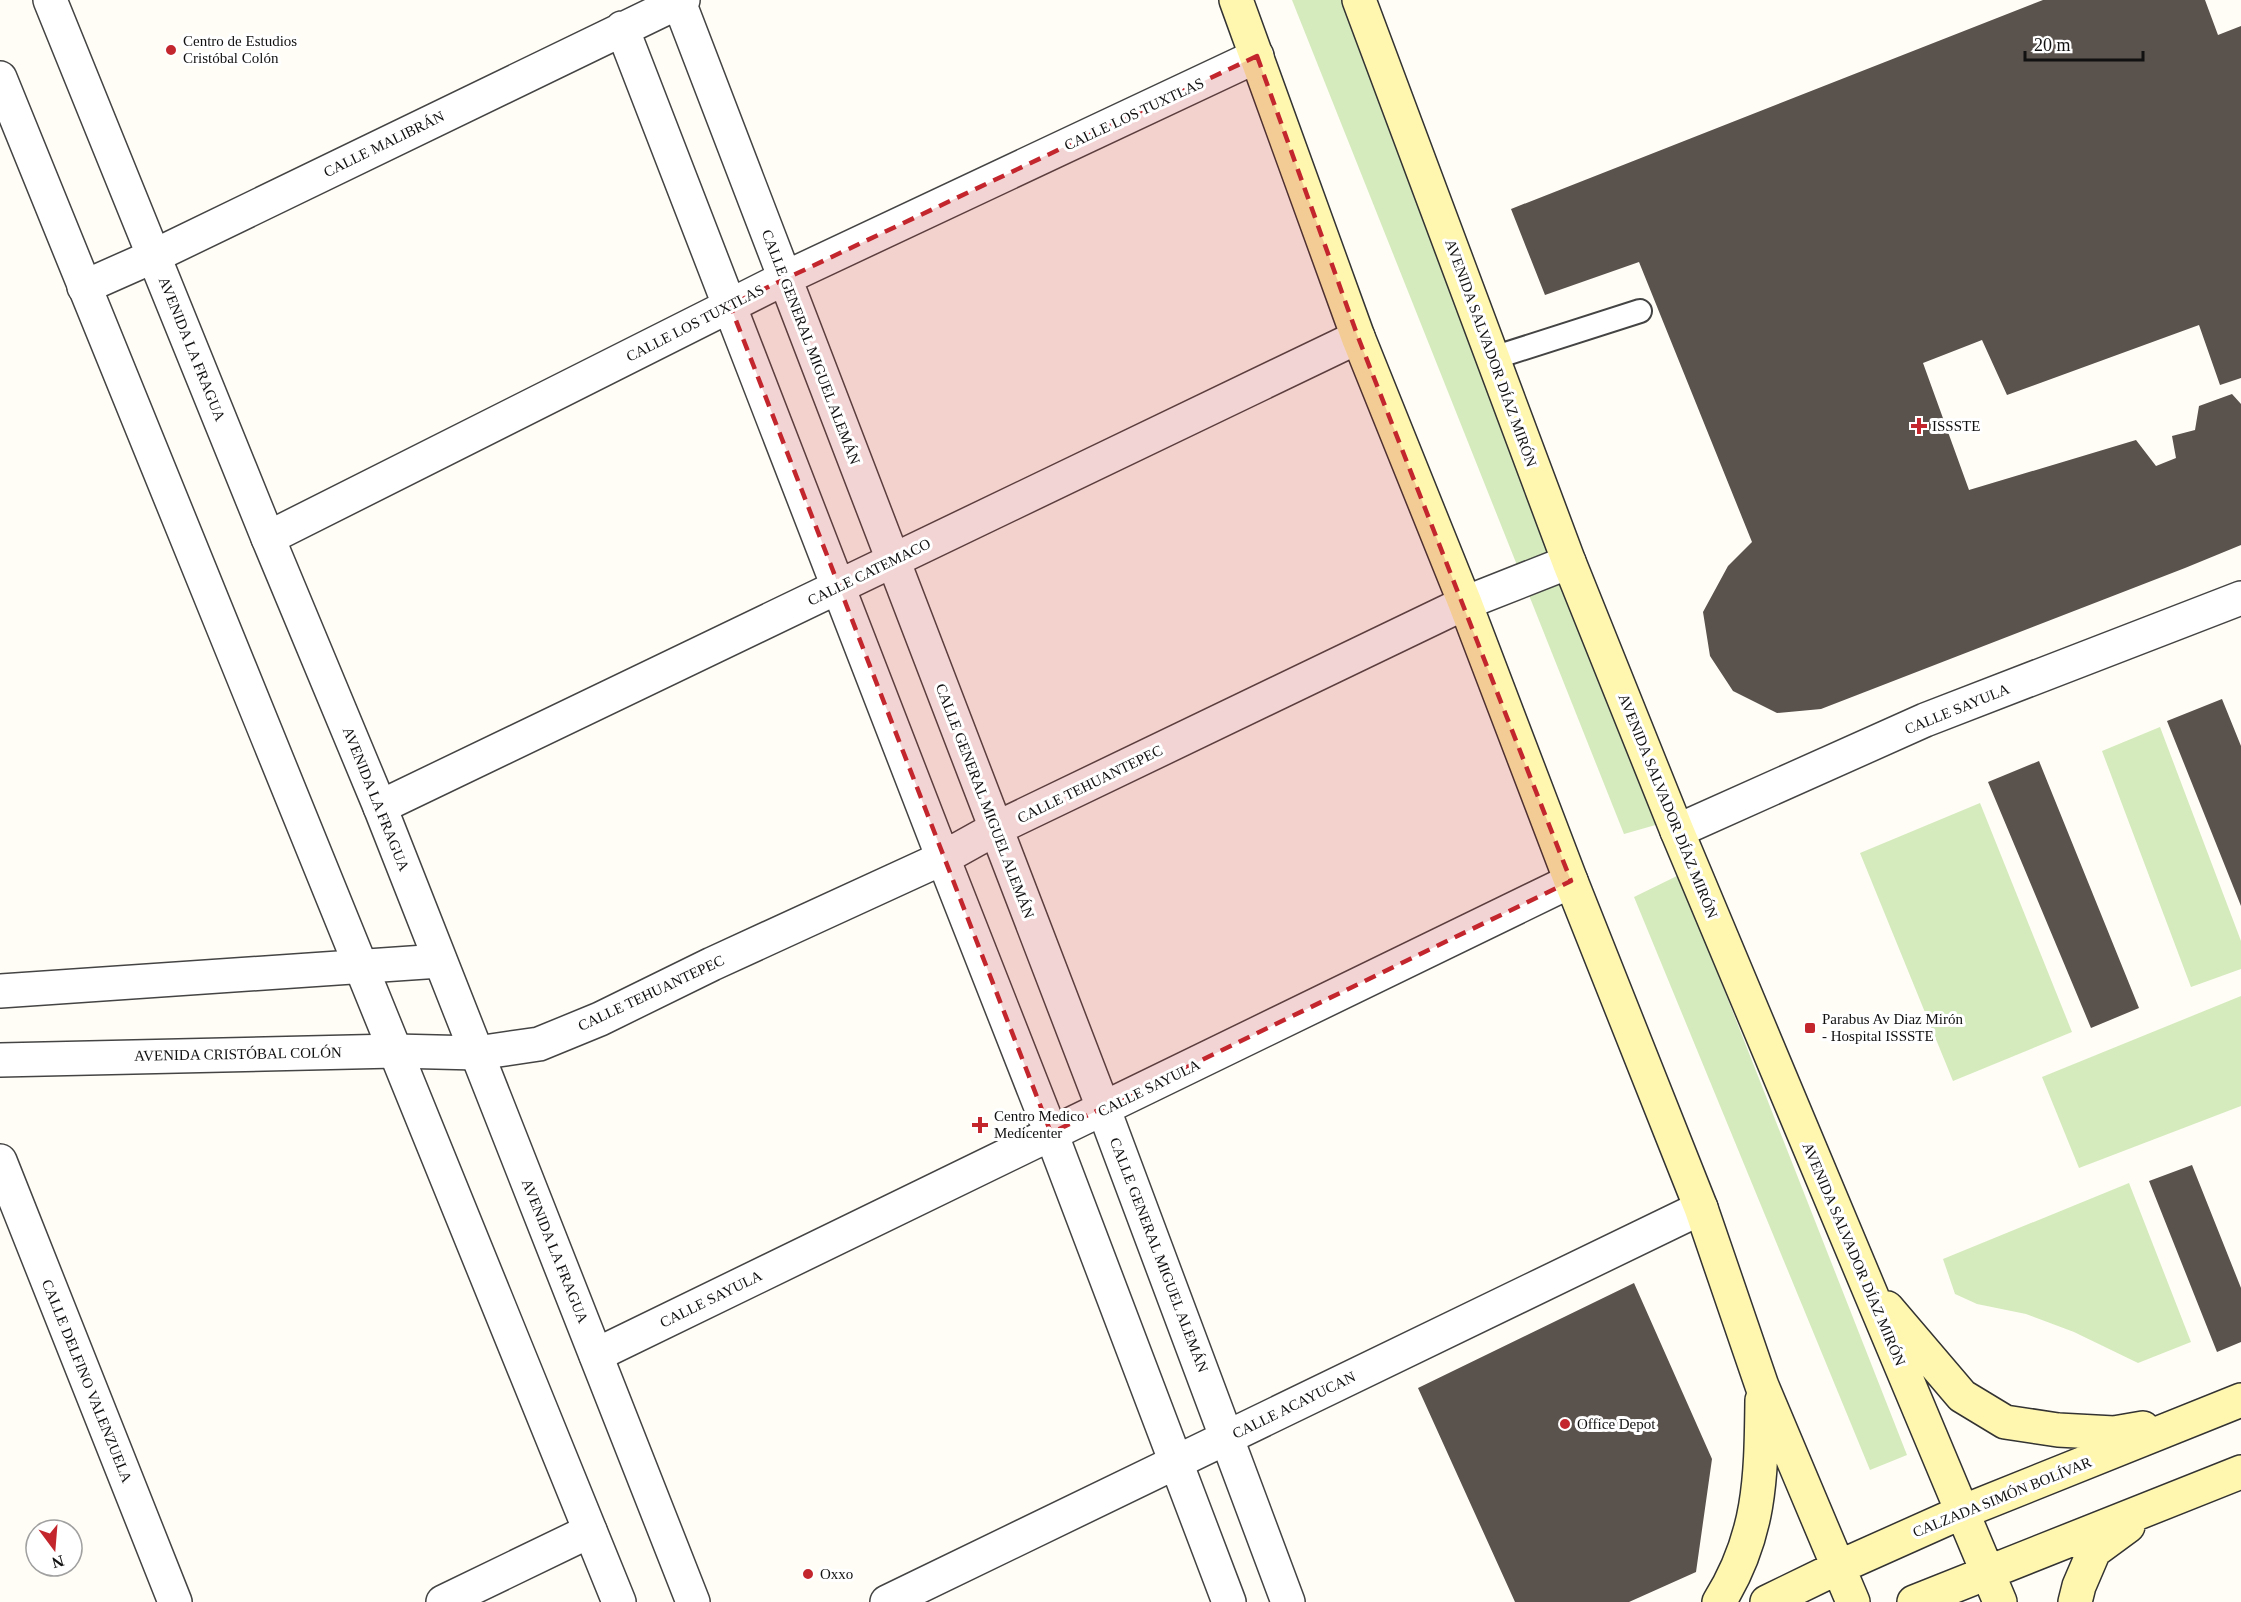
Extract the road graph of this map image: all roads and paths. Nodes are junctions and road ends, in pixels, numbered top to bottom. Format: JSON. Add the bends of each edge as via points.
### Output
{"nodes":[{"id":1,"x":50,"y":0,"type":"edge"},
{"id":2,"x":1236,"y":0,"type":"edge"},
{"id":3,"x":1359,"y":0,"type":"edge"},
{"id":4,"x":681,"y":1,"type":"edge"},
{"id":5,"x":622,"y":28,"type":"junction"},
{"id":6,"x":1257,"y":56,"type":"junction"},
{"id":7,"x":0,"y":78,"type":"edge"},
{"id":8,"x":154,"y":256,"type":"junction"},
{"id":9,"x":785,"y":278,"type":"junction"},
{"id":10,"x":84,"y":287,"type":"junction"},
{"id":11,"x":730,"y":305,"type":"junction"},
{"id":12,"x":1641,"y":311,"type":"dead end"},
{"id":13,"x":1358,"y":337,"type":"junction"},
{"id":14,"x":1493,"y":358,"type":"junction"},
{"id":15,"x":268,"y":538,"type":"junction"},
{"id":16,"x":892,"y":561,"type":"junction"},
{"id":17,"x":1569,"y":562,"type":"junction"},
{"id":18,"x":838,"y":587,"type":"junction"},
{"id":19,"x":2241,"y":598,"type":"edge"},
{"id":20,"x":1465,"y":603,"type":"junction"},
{"id":21,"x":380,"y":807,"type":"junction"},
{"id":22,"x":995,"y":829,"type":"junction"},
{"id":23,"x":1677,"y":831,"type":"junction"},
{"id":24,"x":943,"y":858,"type":"junction"},
{"id":25,"x":1571,"y":881,"type":"junction"},
{"id":26,"x":440,"y":962,"type":"junction"},
{"id":27,"x":360,"y":968,"type":"junction"},
{"id":28,"x":0,"y":991,"type":"edge"},
{"id":29,"x":394,"y":1051,"type":"junction"},
{"id":30,"x":477,"y":1053,"type":"junction"},
{"id":31,"x":0,"y":1060,"type":"edge"},
{"id":32,"x":1104,"y":1110,"type":"junction"},
{"id":33,"x":1051,"y":1133,"type":"junction"},
{"id":34,"x":0,"y":1161,"type":"edge"},
{"id":35,"x":1701,"y":1208,"type":"junction"},
{"id":36,"x":1868,"y":1286,"type":"junction"},
{"id":37,"x":596,"y":1355,"type":"junction"},
{"id":38,"x":1762,"y":1386,"type":"junction"},
{"id":39,"x":2241,"y":1400,"type":"edge"},
{"id":40,"x":2190,"y":1420,"type":"junction"},
{"id":41,"x":1227,"y":1437,"type":"junction"},
{"id":42,"x":1176,"y":1463,"type":"junction"},
{"id":43,"x":2241,"y":1472,"type":"edge"},
{"id":44,"x":2156,"y":1505,"type":"junction"},
{"id":45,"x":1962,"y":1512,"type":"junction"},
{"id":46,"x":590,"y":1531,"type":"junction"},
{"id":47,"x":1839,"y":1567,"type":"junction"},
{"id":48,"x":1988,"y":1572,"type":"junction"},
{"id":49,"x":175,"y":1602,"type":"edge"},
{"id":50,"x":444,"y":1602,"type":"edge"},
{"id":51,"x":619,"y":1602,"type":"edge"},
{"id":52,"x":693,"y":1602,"type":"edge"},
{"id":53,"x":887,"y":1602,"type":"edge"},
{"id":54,"x":1229,"y":1602,"type":"edge"},
{"id":55,"x":1288,"y":1602,"type":"edge"},
{"id":56,"x":1719,"y":1602,"type":"edge"},
{"id":57,"x":1767,"y":1602,"type":"edge"},
{"id":58,"x":1853,"y":1602,"type":"edge"},
{"id":59,"x":1914,"y":1602,"type":"edge"},
{"id":60,"x":2000,"y":1602,"type":"edge"},
{"id":61,"x":2075,"y":1602,"type":"edge"}],
"edges":[{"from":1,"to":8,"type":"street","name":"AVENIDA LA FRAGUA"},
{"from":2,"to":6,"type":"main road"},
{"from":3,"to":14,"type":"main road","name":"AVENIDA SALVADOR DÍAZ MIRÓN"},
{"from":4,"to":5,"type":"street","name":"CALLE MALIBRÁN"},
{"from":4,"to":9,"type":"street","name":"CALLE GENERAL MIGUEL ALEMÁN"},
{"from":5,"to":8,"type":"street","name":"CALLE MALIBRÁN"},
{"from":5,"to":11,"type":"street"},
{"from":6,"to":9,"type":"street","name":"CALLE LOS TUXTLAS"},
{"from":6,"to":13,"type":"main road"},
{"from":7,"to":10,"type":"street"},
{"from":8,"to":10,"type":"street","name":"CALLE MALIBRÁN"},
{"from":8,"to":15,"type":"street","name":"AVENIDA LA FRAGUA"},
{"from":9,"to":11,"type":"street","name":"CALLE LOS TUXTLAS"},
{"from":9,"to":16,"type":"street","name":"CALLE GENERAL MIGUEL ALEMÁN"},
{"from":10,"to":27,"type":"street"},
{"from":11,"to":15,"type":"street","name":"CALLE LOS TUXTLAS"},
{"from":11,"to":18,"type":"street"},
{"from":12,"to":14,"type":"lane"},
{"from":13,"to":16,"type":"street","name":"CALLE CATEMACO"},
{"from":13,"to":20,"type":"main road"},
{"from":14,"to":17,"type":"main road","name":"AVENIDA SALVADOR DÍAZ MIRÓN"},
{"from":15,"to":21,"type":"street","name":"AVENIDA LA FRAGUA"},
{"from":16,"to":18,"type":"street","name":"CALLE CATEMACO"},
{"from":16,"to":22,"type":"street","name":"CALLE GENERAL MIGUEL ALEMÁN"},
{"from":17,"to":20,"type":"street","name":"CALLE TEHUANTEPEC"},
{"from":17,"to":23,"type":"main road","name":"AVENIDA SALVADOR DÍAZ MIRÓN"},
{"from":18,"to":21,"type":"street","name":"CALLE CATEMACO"},
{"from":18,"to":24,"type":"street"},
{"from":19,"to":23,"type":"street","name":"CALLE SAYULA","via":[[1925,720]]},
{"from":20,"to":22,"type":"street","name":"CALLE TEHUANTEPEC"},
{"from":20,"to":25,"type":"main road"},
{"from":21,"to":26,"type":"street","name":"AVENIDA LA FRAGUA"},
{"from":22,"to":24,"type":"street","name":"CALLE TEHUANTEPEC"},
{"from":22,"to":32,"type":"street","name":"CALLE GENERAL MIGUEL ALEMÁN"},
{"from":23,"to":36,"type":"main road","name":"AVENIDA SALVADOR DÍAZ MIRÓN"},
{"from":24,"to":30,"type":"street","name":"CALLE TEHUANTEPEC","via":[[600,1019],[539,1044]]},
{"from":24,"to":33,"type":"street"},
{"from":25,"to":32,"type":"street","name":"CALLE SAYULA"},
{"from":25,"to":35,"type":"main road"},
{"from":26,"to":27,"type":"street"},
{"from":26,"to":30,"type":"street","name":"AVENIDA LA FRAGUA"},
{"from":27,"to":28,"type":"street"},
{"from":27,"to":29,"type":"street"},
{"from":29,"to":30,"type":"street","name":"AVENIDA CRISTÓBAL COLÓN"},
{"from":29,"to":31,"type":"street","name":"AVENIDA CRISTÓBAL COLÓN"},
{"from":29,"to":46,"type":"street"},
{"from":30,"to":37,"type":"street","name":"AVENIDA LA FRAGUA"},
{"from":32,"to":33,"type":"street","name":"CALLE SAYULA"},
{"from":32,"to":41,"type":"street","name":"CALLE GENERAL MIGUEL ALEMÁN"},
{"from":33,"to":37,"type":"street","name":"CALLE SAYULA"},
{"from":33,"to":42,"type":"street"},
{"from":34,"to":49,"type":"street","name":"CALLE DELFINO VALENZUELA"},
{"from":35,"to":38,"type":"main road"},
{"from":35,"to":41,"type":"street","name":"CALLE ACAYUCAN"},
{"from":36,"to":40,"type":"main road","via":[[1962,1396],[2005,1422],[2114,1433]]},
{"from":36,"to":45,"type":"main road","name":"AVENIDA SALVADOR DÍAZ MIRÓN"},
{"from":37,"to":52,"type":"street","name":"AVENIDA LA FRAGUA"},
{"from":38,"to":47,"type":"main road"},
{"from":38,"to":56,"type":"main road","via":[[1761,1470],[1756,1511],[1742,1558]]},
{"from":39,"to":40,"type":"main road","name":"CALZADA SIMÓN BOLÍVAR"},
{"from":40,"to":45,"type":"main road","name":"CALZADA SIMÓN BOLÍVAR"},
{"from":41,"to":42,"type":"street","name":"CALLE ACAYUCAN"},
{"from":41,"to":55,"type":"street","name":"CALLE GENERAL MIGUEL ALEMÁN"},
{"from":42,"to":53,"type":"street","name":"CALLE ACAYUCAN"},
{"from":42,"to":54,"type":"street"},
{"from":43,"to":44,"type":"main road"},
{"from":44,"to":48,"type":"main road"},
{"from":44,"to":61,"type":"main road","via":[[2094,1551]]},
{"from":45,"to":47,"type":"main road","name":"CALZADA SIMÓN BOLÍVAR"},
{"from":45,"to":48,"type":"main road","name":"AVENIDA SALVADOR DÍAZ MIRÓN"},
{"from":46,"to":50,"type":"street"},
{"from":46,"to":51,"type":"street"},
{"from":47,"to":57,"type":"main road","name":"CALZADA SIMÓN BOLÍVAR"},
{"from":47,"to":58,"type":"main road"},
{"from":48,"to":59,"type":"main road"},
{"from":48,"to":60,"type":"main road","name":"AVENIDA SALVADOR DÍAZ MIRÓN"}]}
